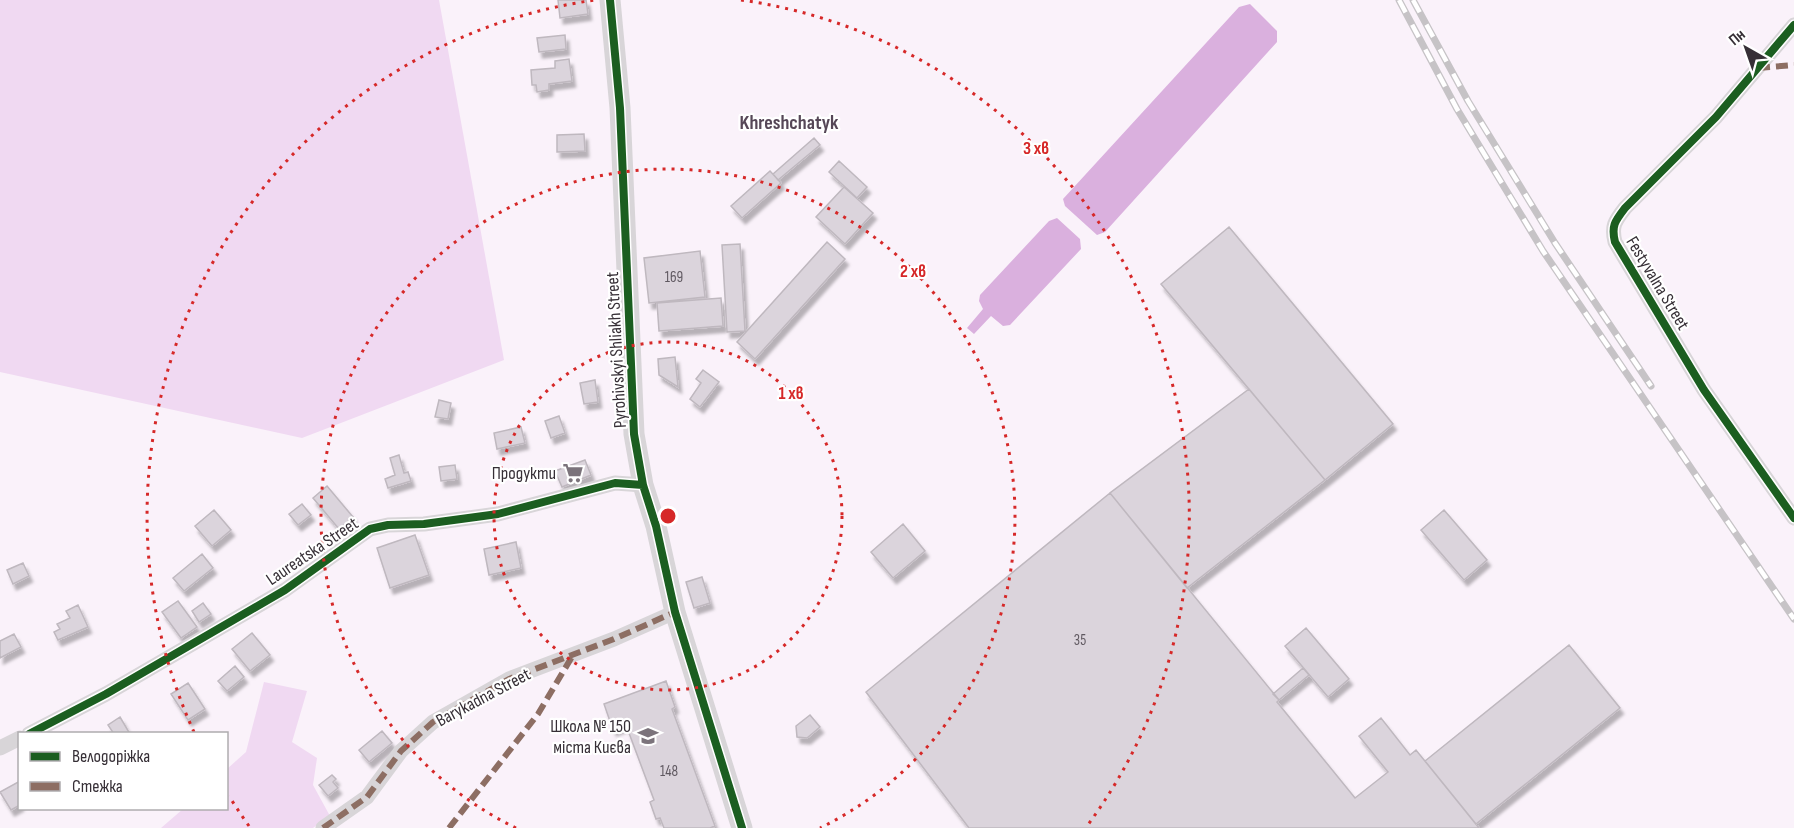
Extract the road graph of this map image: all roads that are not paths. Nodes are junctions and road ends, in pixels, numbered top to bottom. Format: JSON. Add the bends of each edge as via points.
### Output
{"nodes":[{"id":1,"x":610,"y":0,"type":"edge"},
{"id":2,"x":1794,"y":25,"type":"edge"},
{"id":3,"x":643,"y":485,"type":"junction"},
{"id":4,"x":1794,"y":518,"type":"edge"},
{"id":5,"x":675,"y":612,"type":"junction"},
{"id":6,"x":33,"y":732,"type":"edge"},
{"id":7,"x":18,"y":739,"type":"edge"},
{"id":8,"x":0,"y":748,"type":"edge"},
{"id":9,"x":323,"y":828,"type":"edge"},
{"id":10,"x":742,"y":828,"type":"edge"}],
"edges":[{"from":1,"to":3,"type":"street","name":"Pyrohivskyi Shliakh Street","via":[[620,108],[634,434]]},
{"from":2,"to":4,"type":"street","name":"Festyvalna Street","via":[[1716,117],[1624,207],[1612,232],[1704,390]]},
{"from":3,"to":5,"type":"street","name":"Pyrohivskyi Shliakh Street"},
{"from":3,"to":6,"type":"street","name":"Laureatska Street","via":[[615,483],[498,514],[370,529],[285,590]]},
{"from":5,"to":9,"type":"street","name":"Barykadna Street","via":[[509,680],[433,722],[401,751],[367,797]]},
{"from":5,"to":10,"type":"street","name":"Pyrohivskyi Shliakh Street"},
{"from":7,"to":8,"type":"street"}]}
